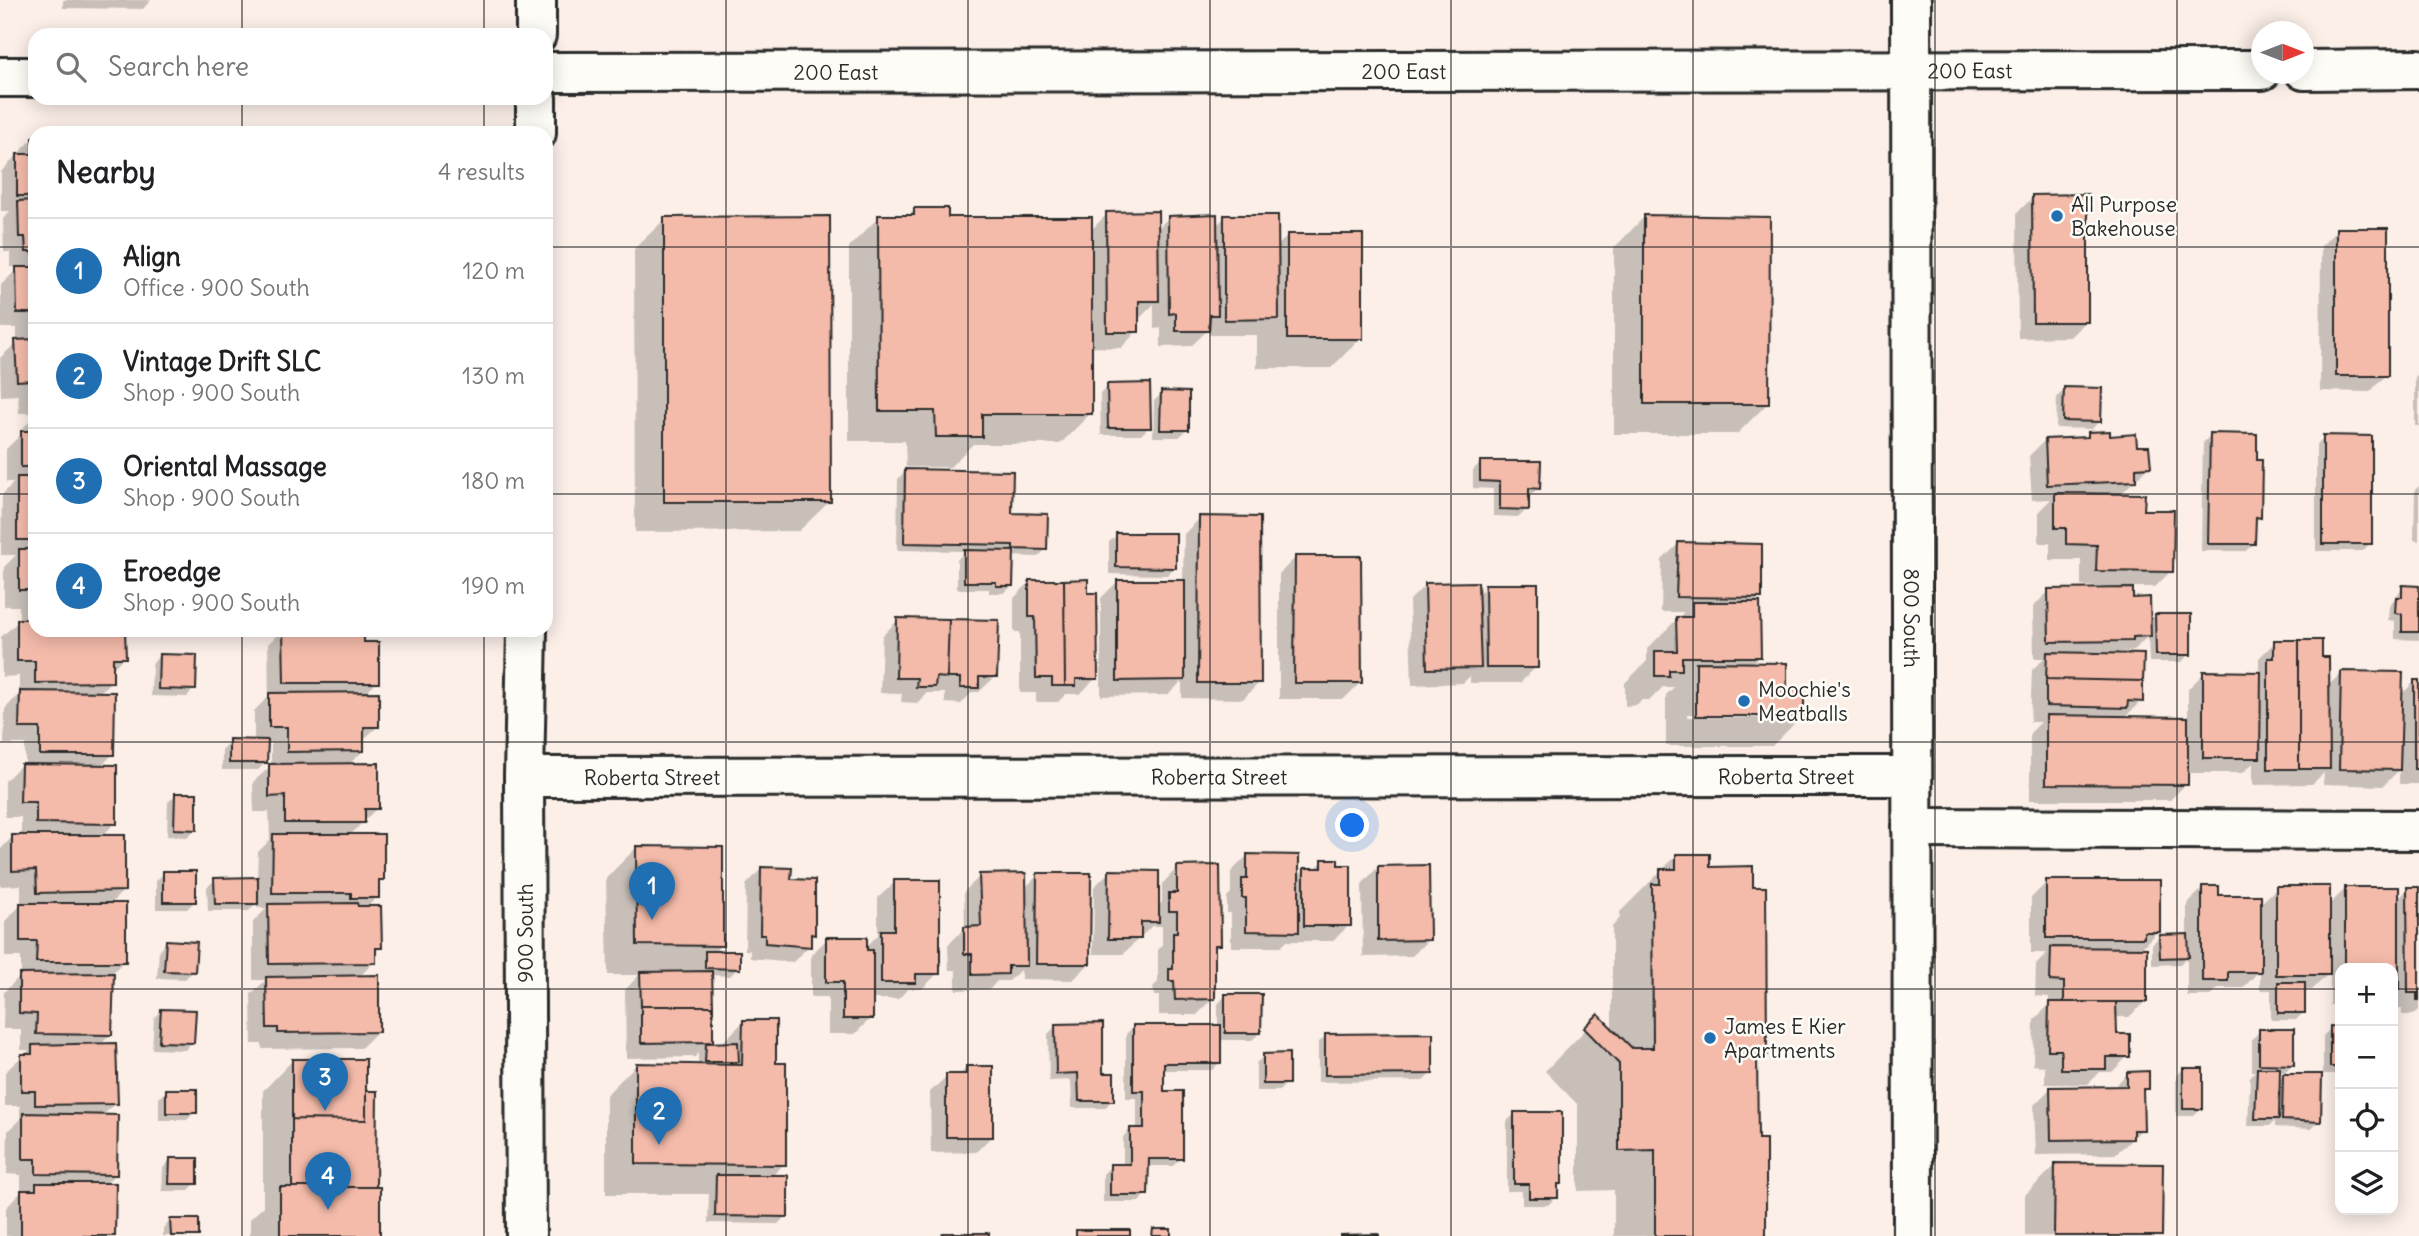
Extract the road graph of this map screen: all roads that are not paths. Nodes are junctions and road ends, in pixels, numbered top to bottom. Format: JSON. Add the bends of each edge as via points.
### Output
{"nodes":[{"id":1,"x":536,"y":0,"type":"edge"},
{"id":2,"x":1911,"y":0,"type":"edge"},
{"id":3,"x":536,"y":28,"type":"edge"},
{"id":4,"x":2419,"y":69,"type":"edge"},
{"id":5,"x":1911,"y":70,"type":"junction"},
{"id":6,"x":2251,"y":70,"type":"edge"},
{"id":7,"x":2314,"y":70,"type":"edge"},
{"id":8,"x":553,"y":72,"type":"edge"},
{"id":9,"x":0,"y":77,"type":"edge"},
{"id":10,"x":28,"y":77,"type":"edge"},
{"id":11,"x":536,"y":105,"type":"edge"},
{"id":12,"x":536,"y":126,"type":"edge"},
{"id":13,"x":527,"y":637,"type":"edge"},
{"id":14,"x":1912,"y":776,"type":"junction"},
{"id":15,"x":524,"y":777,"type":"junction"},
{"id":16,"x":1912,"y":828,"type":"junction"},
{"id":17,"x":2419,"y":830,"type":"edge"},
{"id":18,"x":526,"y":1236,"type":"edge"},
{"id":19,"x":1913,"y":1236,"type":"edge"}],
"edges":[{"from":1,"to":3,"type":"street"},
{"from":2,"to":5,"type":"street","name":"800 South"},
{"from":4,"to":7,"type":"street"},
{"from":5,"to":6,"type":"street","name":"200 East"},
{"from":5,"to":8,"type":"street","name":"200 East"},
{"from":5,"to":14,"type":"street","name":"800 South"},
{"from":9,"to":10,"type":"street"},
{"from":11,"to":12,"type":"street"},
{"from":13,"to":15,"type":"street","name":"900 South"},
{"from":14,"to":15,"type":"street","name":"Roberta Street"},
{"from":14,"to":16,"type":"street","name":"800 South"},
{"from":15,"to":18,"type":"street","name":"900 South"},
{"from":16,"to":17,"type":"street"},
{"from":16,"to":19,"type":"street","name":"800 South"}]}
